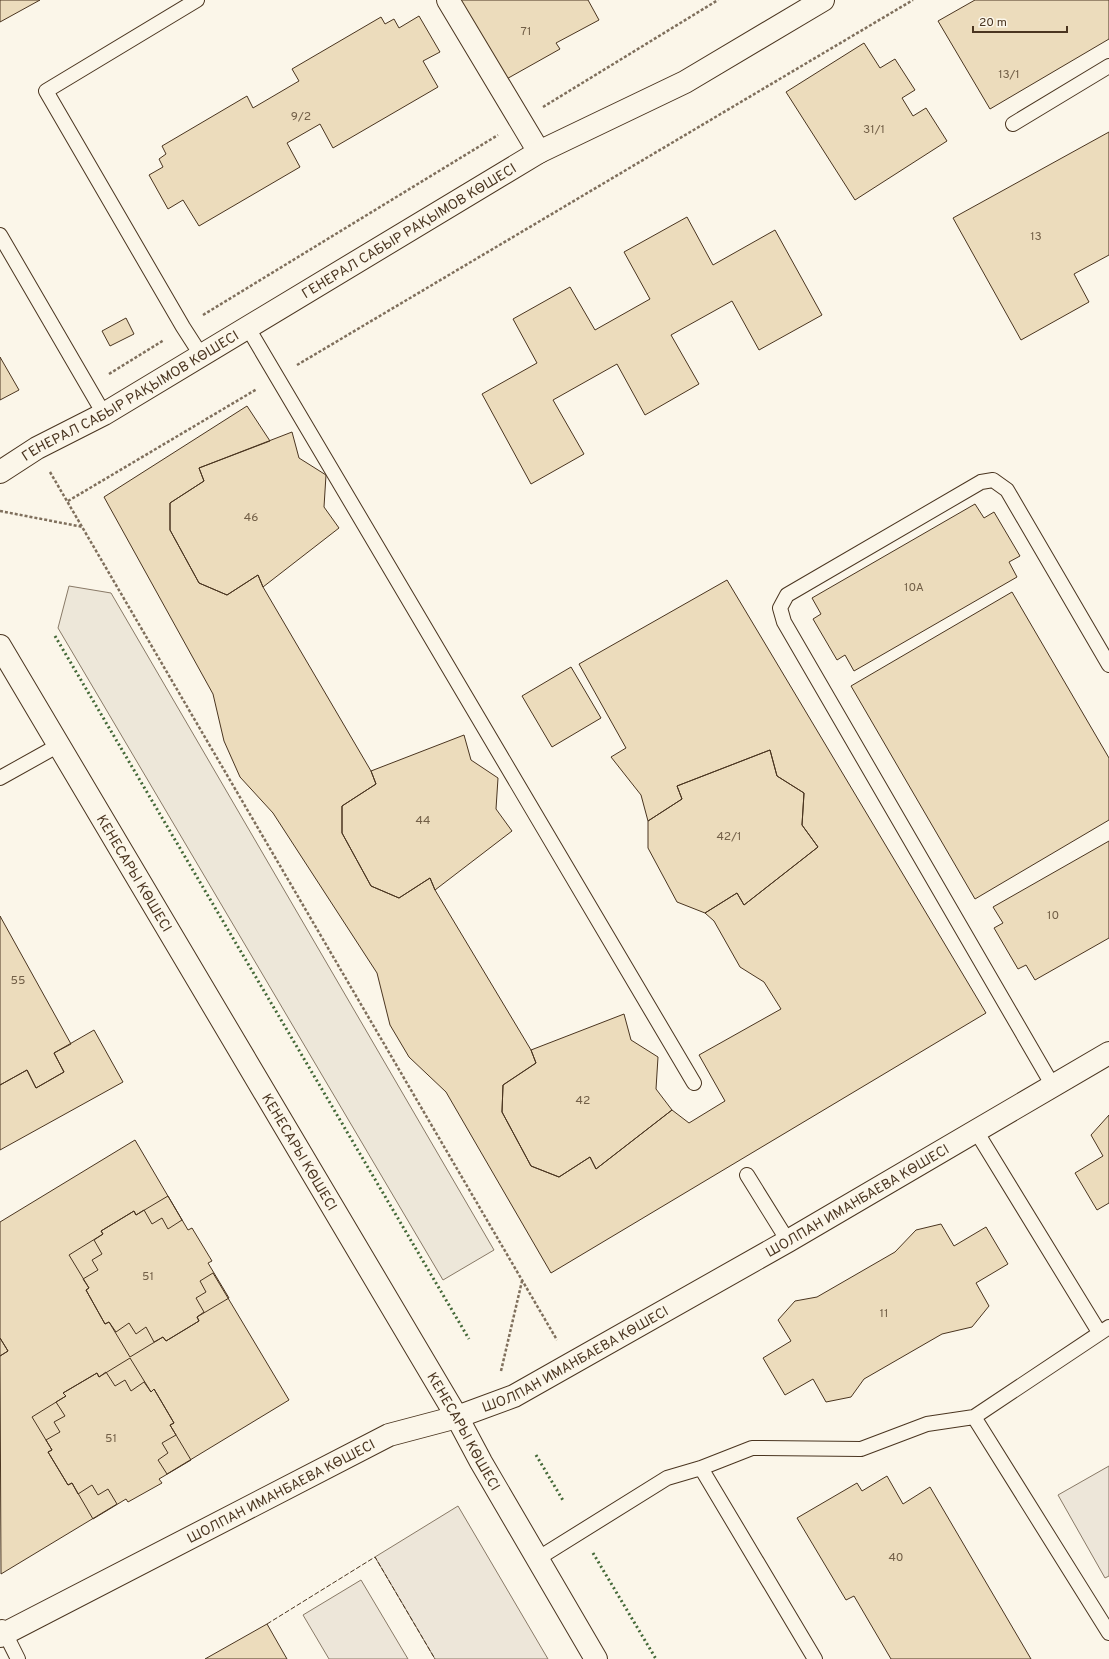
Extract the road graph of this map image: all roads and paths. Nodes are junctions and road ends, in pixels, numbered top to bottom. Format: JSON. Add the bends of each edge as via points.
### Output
{"nodes":[{"id":1,"x":197,"y":0,"type":"edge"},
{"id":2,"x":448,"y":0,"type":"edge"},
{"id":3,"x":718,"y":0,"type":"edge"},
{"id":4,"x":823,"y":0,"type":"edge"},
{"id":5,"x":913,"y":0,"type":"edge"},
{"id":6,"x":1109,"y":66,"type":"edge"},
{"id":7,"x":520,"y":121,"type":"junction"},
{"id":8,"x":1013,"y":124,"type":"dead end"},
{"id":9,"x":539,"y":152,"type":"junction"},
{"id":10,"x":0,"y":235,"type":"edge"},
{"id":11,"x":183,"y":327,"type":"junction"},
{"id":12,"x":248,"y":328,"type":"junction"},
{"id":13,"x":201,"y":355,"type":"junction"},
{"id":14,"x":277,"y":377,"type":"junction"},
{"id":15,"x":88,"y":388,"type":"junction"},
{"id":16,"x":104,"y":414,"type":"junction"},
{"id":17,"x":37,"y":448,"type":"junction"},
{"id":18,"x":0,"y":472,"type":"edge"},
{"id":19,"x":68,"y":501,"type":"junction"},
{"id":20,"x":0,"y":511,"type":"edge"},
{"id":21,"x":83,"y":528,"type":"junction"},
{"id":22,"x":0,"y":646,"type":"edge"},
{"id":23,"x":1109,"y":665,"type":"edge"},
{"id":24,"x":59,"y":745,"type":"junction"},
{"id":25,"x":0,"y":778,"type":"edge"},
{"id":26,"x":1109,"y":1053,"type":"edge"},
{"id":27,"x":694,"y":1084,"type":"dead end"},
{"id":28,"x":1053,"y":1086,"type":"junction"},
{"id":29,"x":976,"y":1131,"type":"junction"},
{"id":30,"x":747,"y":1174,"type":"dead end"},
{"id":31,"x":788,"y":1241,"type":"junction"},
{"id":32,"x":522,"y":1281,"type":"junction"},
{"id":33,"x":1104,"y":1330,"type":"edge"},
{"id":34,"x":571,"y":1364,"type":"junction"},
{"id":35,"x":500,"y":1372,"type":"dead end"},
{"id":36,"x":974,"y":1417,"type":"junction"},
{"id":37,"x":457,"y":1418,"type":"junction"},
{"id":38,"x":701,"y":1468,"type":"junction"},
{"id":39,"x":537,"y":1559,"type":"junction"},
{"id":40,"x":2,"y":1632,"type":"edge"},
{"id":41,"x":1109,"y":1633,"type":"edge"},
{"id":42,"x":18,"y":1659,"type":"edge"},
{"id":43,"x":596,"y":1659,"type":"edge"},
{"id":44,"x":815,"y":1659,"type":"edge"}],
"edges":[{"from":1,"to":11,"type":"lane","via":[[46,91]]},
{"from":2,"to":7,"type":"street"},
{"from":3,"to":7,"type":"path"},
{"from":4,"to":9,"type":"street","name":"ГЕНЕРАЛ САБЫР РАҚЫМОВ КӨШЕСІ","via":[[685,82]]},
{"from":5,"to":14,"type":"path"},
{"from":6,"to":8,"type":"lane"},
{"from":7,"to":9,"type":"street"},
{"from":7,"to":11,"type":"path"},
{"from":9,"to":12,"type":"street","name":"ГЕНЕРАЛ САБЫР РАҚЫМОВ КӨШЕСІ"},
{"from":10,"to":15,"type":"lane"},
{"from":11,"to":13,"type":"lane"},
{"from":11,"to":15,"type":"path"},
{"from":12,"to":13,"type":"street","name":"ГЕНЕРАЛ САБЫР РАҚЫМОВ КӨШЕСІ"},
{"from":12,"to":14,"type":"lane"},
{"from":13,"to":16,"type":"street","name":"ГЕНЕРАЛ САБЫР РАҚЫМОВ КӨШЕСІ"},
{"from":14,"to":19,"type":"path"},
{"from":14,"to":27,"type":"lane"},
{"from":15,"to":16,"type":"lane"},
{"from":16,"to":17,"type":"street","name":"ГЕНЕРАЛ САБЫР РАҚЫМОВ КӨШЕСІ"},
{"from":17,"to":18,"type":"street","name":"ГЕНЕРАЛ САБЫР РАҚЫМОВ КӨШЕСІ"},
{"from":17,"to":19,"type":"path"},
{"from":19,"to":21,"type":"path"},
{"from":20,"to":21,"type":"path"},
{"from":21,"to":32,"type":"path"},
{"from":22,"to":24,"type":"street","name":"КЕНЕСАРЫ КӨШЕСІ"},
{"from":23,"to":28,"type":"lane","via":[[1007,490],[993,480],[981,482],[787,595],[780,608],[784,622]]},
{"from":24,"to":25,"type":"lane"},
{"from":24,"to":37,"type":"street","name":"КЕНЕСАРЫ КӨШЕСІ"},
{"from":26,"to":28,"type":"street","name":"ШОЛПАН ИМАНБАЕВА КӨШЕСІ"},
{"from":28,"to":29,"type":"street","name":"ШОЛПАН ИМАНБАЕВА КӨШЕСІ"},
{"from":29,"to":31,"type":"street","name":"ШОЛПАН ИМАНБАЕВА КӨШЕСІ"},
{"from":29,"to":33,"type":"lane"},
{"from":30,"to":31,"type":"lane"},
{"from":31,"to":34,"type":"street","name":"ШОЛПАН ИМАНБАЕВА КӨШЕСІ"},
{"from":32,"to":34,"type":"path"},
{"from":32,"to":35,"type":"path"},
{"from":33,"to":36,"type":"lane"},
{"from":34,"to":37,"type":"street","name":"ШОЛПАН ИМАНБАЕВА КӨШЕСІ","via":[[514,1396]]},
{"from":36,"to":38,"type":"lane","via":[[928,1424],[861,1449],[752,1448]]},
{"from":36,"to":41,"type":"lane"},
{"from":37,"to":39,"type":"street","name":"КЕНЕСАРЫ КӨШЕСІ"},
{"from":37,"to":40,"type":"street","name":"ШОЛПАН ИМАНБАЕВА КӨШЕСІ","via":[[389,1435]]},
{"from":38,"to":39,"type":"lane","via":[[667,1478]]},
{"from":38,"to":44,"type":"lane"},
{"from":39,"to":43,"type":"street","name":"КЕНЕСАРЫ КӨШЕСІ"},
{"from":40,"to":42,"type":"lane"}]}
